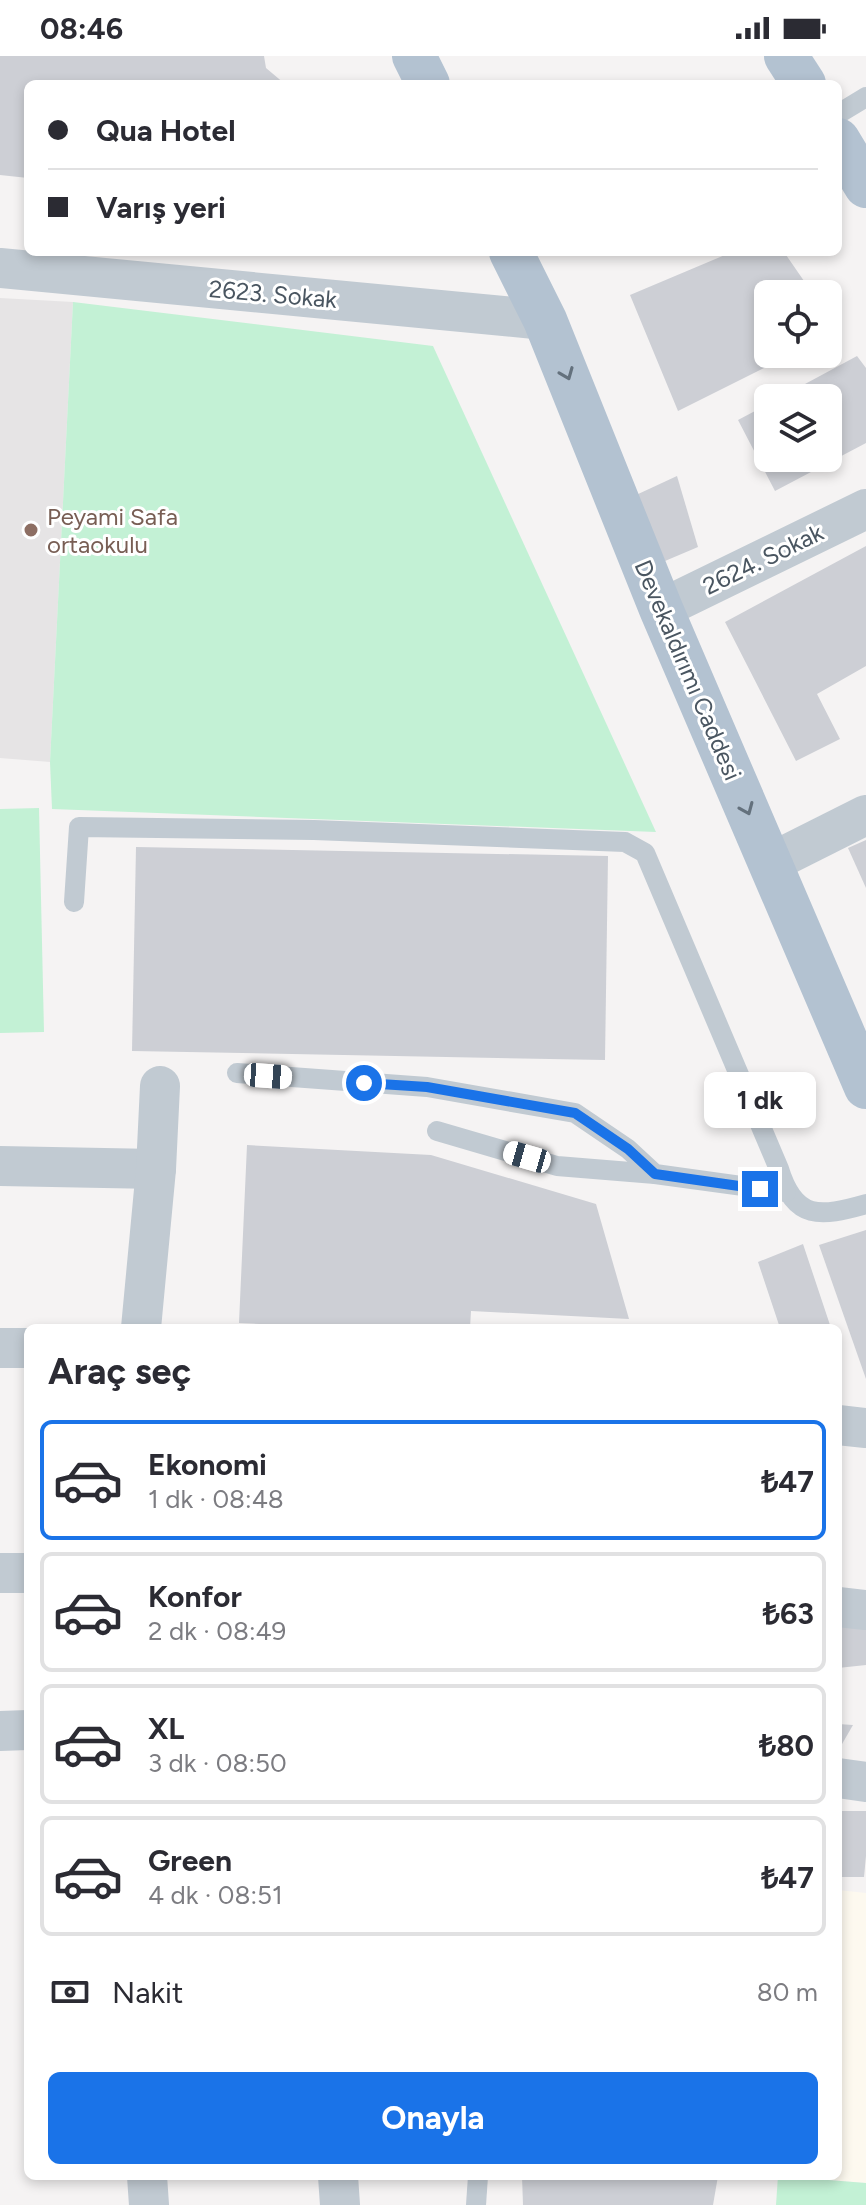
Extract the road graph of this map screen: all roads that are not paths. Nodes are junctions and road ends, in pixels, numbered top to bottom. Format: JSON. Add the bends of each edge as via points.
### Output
{"nodes":[{"id":1,"x":414,"y":56,"type":"edge"},
{"id":2,"x":786,"y":56,"type":"edge"},
{"id":3,"x":426,"y":80,"type":"edge"},
{"id":4,"x":801,"y":80,"type":"edge"},
{"id":5,"x":866,"y":97,"type":"edge"},
{"id":6,"x":842,"y":112,"type":"edge"},
{"id":7,"x":842,"y":147,"type":"edge"},
{"id":8,"x":866,"y":186,"type":"edge"},
{"id":9,"x":513,"y":256,"type":"edge"},
{"id":10,"x":0,"y":268,"type":"edge"},
{"id":11,"x":545,"y":320,"type":"junction"},
{"id":12,"x":866,"y":509,"type":"edge"},
{"id":13,"x":661,"y":609,"type":"junction"},
{"id":14,"x":866,"y":815,"type":"edge"},
{"id":15,"x":770,"y":863,"type":"junction"},
{"id":16,"x":74,"y":902,"type":"dead end"},
{"id":17,"x":237,"y":1073,"type":"dead end"},
{"id":18,"x":865,"y":1082,"type":"edge"},
{"id":19,"x":160,"y":1086,"type":"dead end"},
{"id":20,"x":437,"y":1131,"type":"dead end"},
{"id":21,"x":0,"y":1166,"type":"edge"},
{"id":22,"x":156,"y":1169,"type":"junction"},
{"id":23,"x":655,"y":1174,"type":"junction"},
{"id":24,"x":786,"y":1192,"type":"junction"},
{"id":25,"x":866,"y":1204,"type":"edge"},
{"id":26,"x":141,"y":1324,"type":"edge"},
{"id":27,"x":0,"y":1348,"type":"edge"},
{"id":28,"x":24,"y":1348,"type":"edge"},
{"id":29,"x":842,"y":1425,"type":"edge"},
{"id":30,"x":866,"y":1428,"type":"edge"},
{"id":31,"x":0,"y":1573,"type":"edge"},
{"id":32,"x":24,"y":1573,"type":"edge"},
{"id":33,"x":842,"y":1607,"type":"edge"},
{"id":34,"x":866,"y":1610,"type":"edge"},
{"id":35,"x":24,"y":1730,"type":"edge"},
{"id":36,"x":0,"y":1731,"type":"edge"},
{"id":37,"x":842,"y":1779,"type":"edge"},
{"id":38,"x":866,"y":1782,"type":"edge"},
{"id":39,"x":147,"y":2180,"type":"edge"},
{"id":40,"x":338,"y":2180,"type":"edge"},
{"id":41,"x":478,"y":2180,"type":"edge"},
{"id":42,"x":149,"y":2205,"type":"edge"},
{"id":43,"x":340,"y":2205,"type":"edge"},
{"id":44,"x":476,"y":2205,"type":"edge"}],
"edges":[{"from":1,"to":3,"type":"main road"},
{"from":2,"to":4,"type":"main road"},
{"from":5,"to":6,"type":"lane"},
{"from":7,"to":8,"type":"main road"},
{"from":9,"to":11,"type":"main road","name":"Devekaldırımı Caddesi"},
{"from":10,"to":11,"type":"street","name":"2623. Sokak"},
{"from":11,"to":13,"type":"main road","name":"Devekaldırımı Caddesi","one_way":true},
{"from":12,"to":13,"type":"street","name":"2624. Sokak"},
{"from":13,"to":15,"type":"main road","name":"Devekaldırımı Caddesi","one_way":true},
{"from":14,"to":15,"type":"street"},
{"from":15,"to":18,"type":"main road","name":"Devekaldırımı Caddesi"},
{"from":16,"to":24,"type":"lane","via":[[79,827],[625,842],[645,853]]},
{"from":17,"to":23,"type":"lane","via":[[427,1087],[575,1113]]},
{"from":19,"to":22,"type":"street"},
{"from":20,"to":23,"type":"lane","via":[[557,1166]]},
{"from":21,"to":22,"type":"street"},
{"from":22,"to":26,"type":"street"},
{"from":23,"to":24,"type":"lane"},
{"from":24,"to":25,"type":"lane","via":[[807,1211],[835,1213]]},
{"from":27,"to":28,"type":"street"},
{"from":29,"to":30,"type":"street"},
{"from":31,"to":32,"type":"street"},
{"from":33,"to":34,"type":"street"},
{"from":35,"to":36,"type":"street"},
{"from":37,"to":38,"type":"street"},
{"from":39,"to":42,"type":"street"},
{"from":40,"to":43,"type":"street"},
{"from":41,"to":44,"type":"lane"}]}
